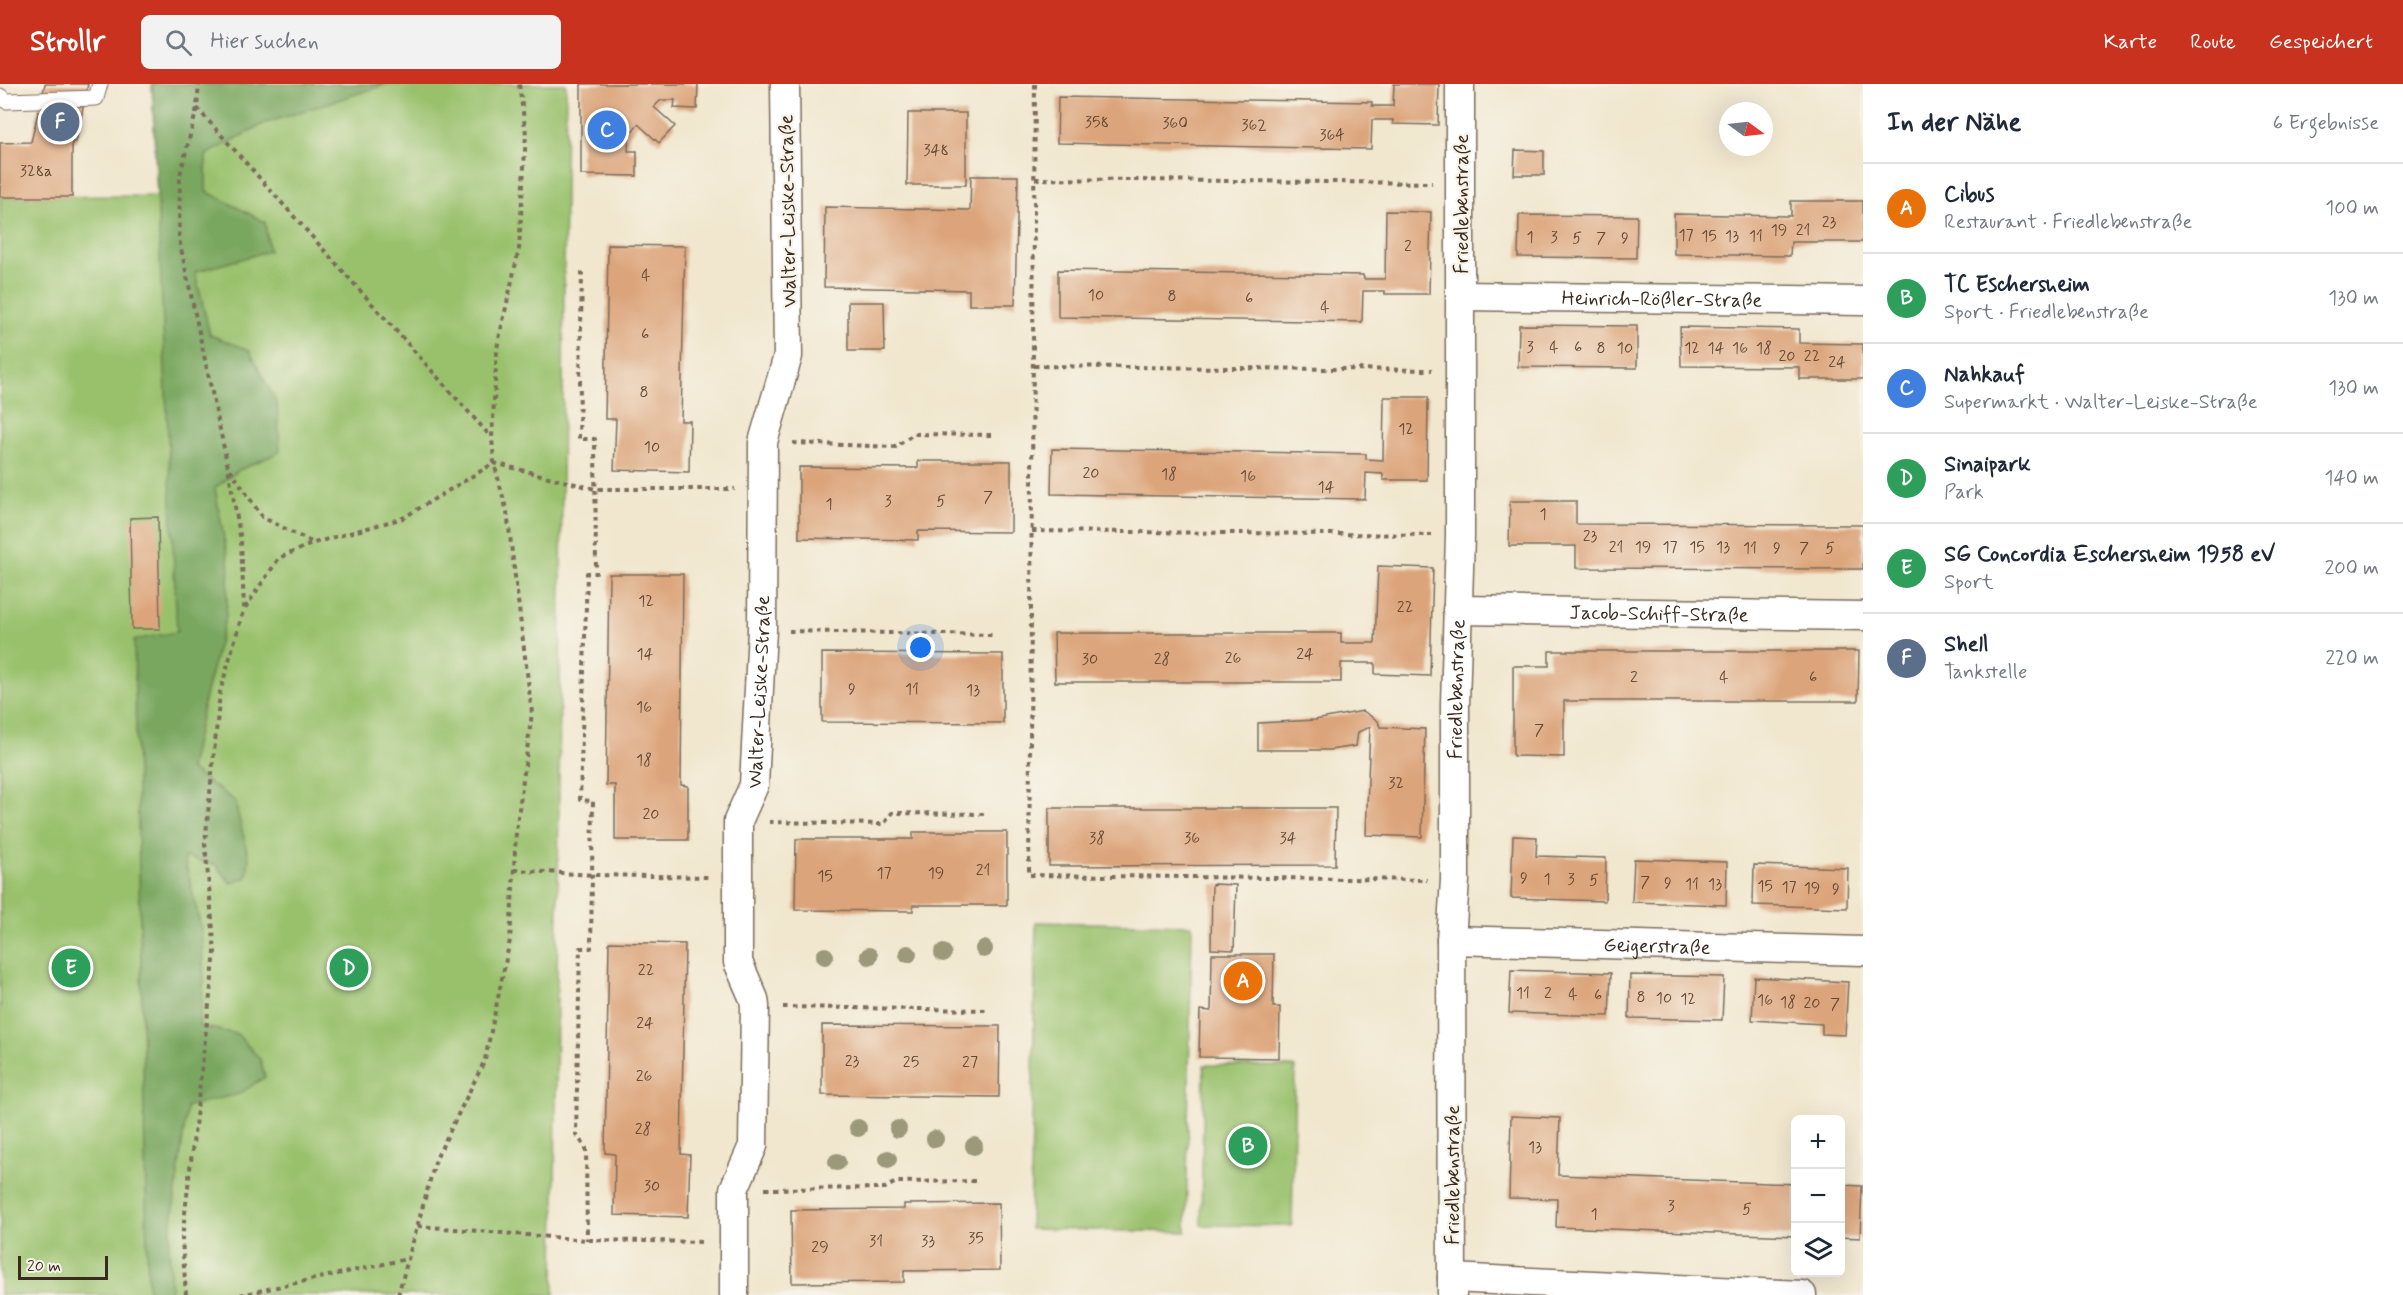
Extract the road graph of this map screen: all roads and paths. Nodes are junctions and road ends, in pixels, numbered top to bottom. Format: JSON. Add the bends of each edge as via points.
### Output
{"nodes":[{"id":1,"x":100,"y":84,"type":"edge"},
{"id":2,"x":199,"y":84,"type":"edge"},
{"id":3,"x":519,"y":84,"type":"edge"},
{"id":4,"x":785,"y":84,"type":"edge"},
{"id":5,"x":1035,"y":84,"type":"edge"},
{"id":6,"x":1460,"y":84,"type":"edge"},
{"id":7,"x":0,"y":96,"type":"edge"},
{"id":8,"x":197,"y":108,"type":"junction"},
{"id":9,"x":1035,"y":179,"type":"junction"},
{"id":10,"x":1460,"y":183,"type":"junction"},
{"id":11,"x":582,"y":272,"type":"dead end"},
{"id":12,"x":1461,"y":296,"type":"junction"},
{"id":13,"x":1863,"y":301,"type":"edge"},
{"id":14,"x":1034,"y":366,"type":"junction"},
{"id":15,"x":1460,"y":370,"type":"junction"},
{"id":16,"x":994,"y":435,"type":"dead end"},
{"id":17,"x":492,"y":437,"type":"junction"},
{"id":18,"x":763,"y":442,"type":"junction"},
{"id":19,"x":494,"y":463,"type":"junction"},
{"id":20,"x":228,"y":467,"type":"junction"},
{"id":21,"x":596,"y":489,"type":"junction"},
{"id":22,"x":764,"y":489,"type":"junction"},
{"id":23,"x":1032,"y":531,"type":"junction"},
{"id":24,"x":1460,"y":535,"type":"junction"},
{"id":25,"x":314,"y":543,"type":"junction"},
{"id":26,"x":244,"y":608,"type":"junction"},
{"id":27,"x":1457,"y":610,"type":"junction"},
{"id":28,"x":1863,"y":616,"type":"edge"},
{"id":29,"x":762,"y":630,"type":"junction"},
{"id":30,"x":992,"y":635,"type":"dead end"},
{"id":31,"x":984,"y":814,"type":"dead end"},
{"id":32,"x":738,"y":821,"type":"junction"},
{"id":33,"x":514,"y":870,"type":"junction"},
{"id":34,"x":593,"y":875,"type":"junction"},
{"id":35,"x":737,"y":878,"type":"junction"},
{"id":36,"x":1455,"y":880,"type":"junction"},
{"id":37,"x":1450,"y":940,"type":"junction"},
{"id":38,"x":1863,"y":951,"type":"edge"},
{"id":39,"x":755,"y":1006,"type":"junction"},
{"id":40,"x":986,"y":1010,"type":"dead end"},
{"id":41,"x":977,"y":1181,"type":"dead end"},
{"id":42,"x":734,"y":1189,"type":"junction"},
{"id":43,"x":418,"y":1226,"type":"junction"},
{"id":44,"x":587,"y":1240,"type":"junction"},
{"id":45,"x":734,"y":1242,"type":"junction"},
{"id":46,"x":407,"y":1259,"type":"junction"},
{"id":47,"x":1452,"y":1286,"type":"edge"},
{"id":48,"x":186,"y":1295,"type":"edge"},
{"id":49,"x":240,"y":1295,"type":"edge"},
{"id":50,"x":398,"y":1295,"type":"edge"},
{"id":51,"x":734,"y":1295,"type":"edge"},
{"id":52,"x":1802,"y":1295,"type":"edge"}],
"edges":[{"from":1,"to":7,"type":"lane","via":[[96,98],[6,101]]},
{"from":2,"to":8,"type":"path"},
{"from":3,"to":17,"type":"path","via":[[526,134],[519,249],[497,348]]},
{"from":4,"to":18,"type":"street","name":"Walter-Leiske-Straße","via":[[788,356]]},
{"from":5,"to":9,"type":"path"},
{"from":6,"to":10,"type":"street","name":"Friedlebenstraße"},
{"from":8,"to":17,"type":"path"},
{"from":8,"to":20,"type":"path","via":[[180,175],[179,239]]},
{"from":9,"to":10,"type":"path"},
{"from":9,"to":14,"type":"path"},
{"from":10,"to":12,"type":"street","name":"Friedlebenstraße"},
{"from":11,"to":21,"type":"path","via":[[579,439],[595,439]]},
{"from":12,"to":13,"type":"street","name":"Heinrich-Rößler-Straße"},
{"from":12,"to":15,"type":"street","name":"Friedlebenstraße"},
{"from":14,"to":15,"type":"path"},
{"from":14,"to":23,"type":"path"},
{"from":15,"to":24,"type":"street","name":"Friedlebenstraße"},
{"from":16,"to":18,"type":"path","via":[[913,434],[896,447]]},
{"from":17,"to":19,"type":"path"},
{"from":18,"to":22,"type":"street","name":"Walter-Leiske-Straße"},
{"from":19,"to":21,"type":"path"},
{"from":19,"to":25,"type":"path","via":[[403,518]]},
{"from":19,"to":33,"type":"path","via":[[507,512],[532,713]]},
{"from":20,"to":25,"type":"path","via":[[262,517]]},
{"from":20,"to":26,"type":"path","via":[[241,541]]},
{"from":21,"to":22,"type":"path"},
{"from":21,"to":34,"type":"path","via":[[596,573],[587,573],[580,800],[593,801]]},
{"from":22,"to":29,"type":"street","name":"Walter-Leiske-Straße"},
{"from":23,"to":24,"type":"path"},
{"from":23,"to":36,"type":"path","via":[[1029,875]]},
{"from":24,"to":27,"type":"street","name":"Friedlebenstraße"},
{"from":25,"to":26,"type":"path","via":[[279,558]]},
{"from":26,"to":48,"type":"path","via":[[220,692],[205,844],[215,952],[182,1239]]},
{"from":27,"to":28,"type":"street","name":"Jacob-Schiff-Straße"},
{"from":27,"to":36,"type":"street","name":"Friedlebenstraße"},
{"from":29,"to":30,"type":"path"},
{"from":29,"to":32,"type":"street","name":"Walter-Leiske-Straße","via":[[754,785]]},
{"from":31,"to":32,"type":"path","via":[[892,813],[884,824]]},
{"from":32,"to":35,"type":"street","name":"Walter-Leiske-Straße"},
{"from":33,"to":34,"type":"path"},
{"from":33,"to":43,"type":"path","via":[[510,940],[485,1060],[436,1159]]},
{"from":34,"to":35,"type":"path"},
{"from":34,"to":44,"type":"path","via":[[591,948],[580,948],[576,1134],[586,1148]]},
{"from":35,"to":39,"type":"street","name":"Walter-Leiske-Straße","via":[[738,962]]},
{"from":36,"to":37,"type":"street","name":"Friedlebenstraße"},
{"from":37,"to":38,"type":"street","name":"Geigerstraße"},
{"from":37,"to":47,"type":"street","name":"Friedlebenstraße"},
{"from":39,"to":40,"type":"path"},
{"from":39,"to":42,"type":"street","name":"Walter-Leiske-Straße","via":[[753,1146]]},
{"from":41,"to":42,"type":"path","via":[[896,1182],[885,1188]]},
{"from":42,"to":45,"type":"street","name":"Walter-Leiske-Straße"},
{"from":43,"to":44,"type":"path"},
{"from":43,"to":46,"type":"path"},
{"from":44,"to":45,"type":"path"},
{"from":45,"to":51,"type":"street","name":"Walter-Leiske-Straße"},
{"from":46,"to":49,"type":"path"},
{"from":46,"to":50,"type":"path"},
{"from":47,"to":52,"type":"street"}]}
